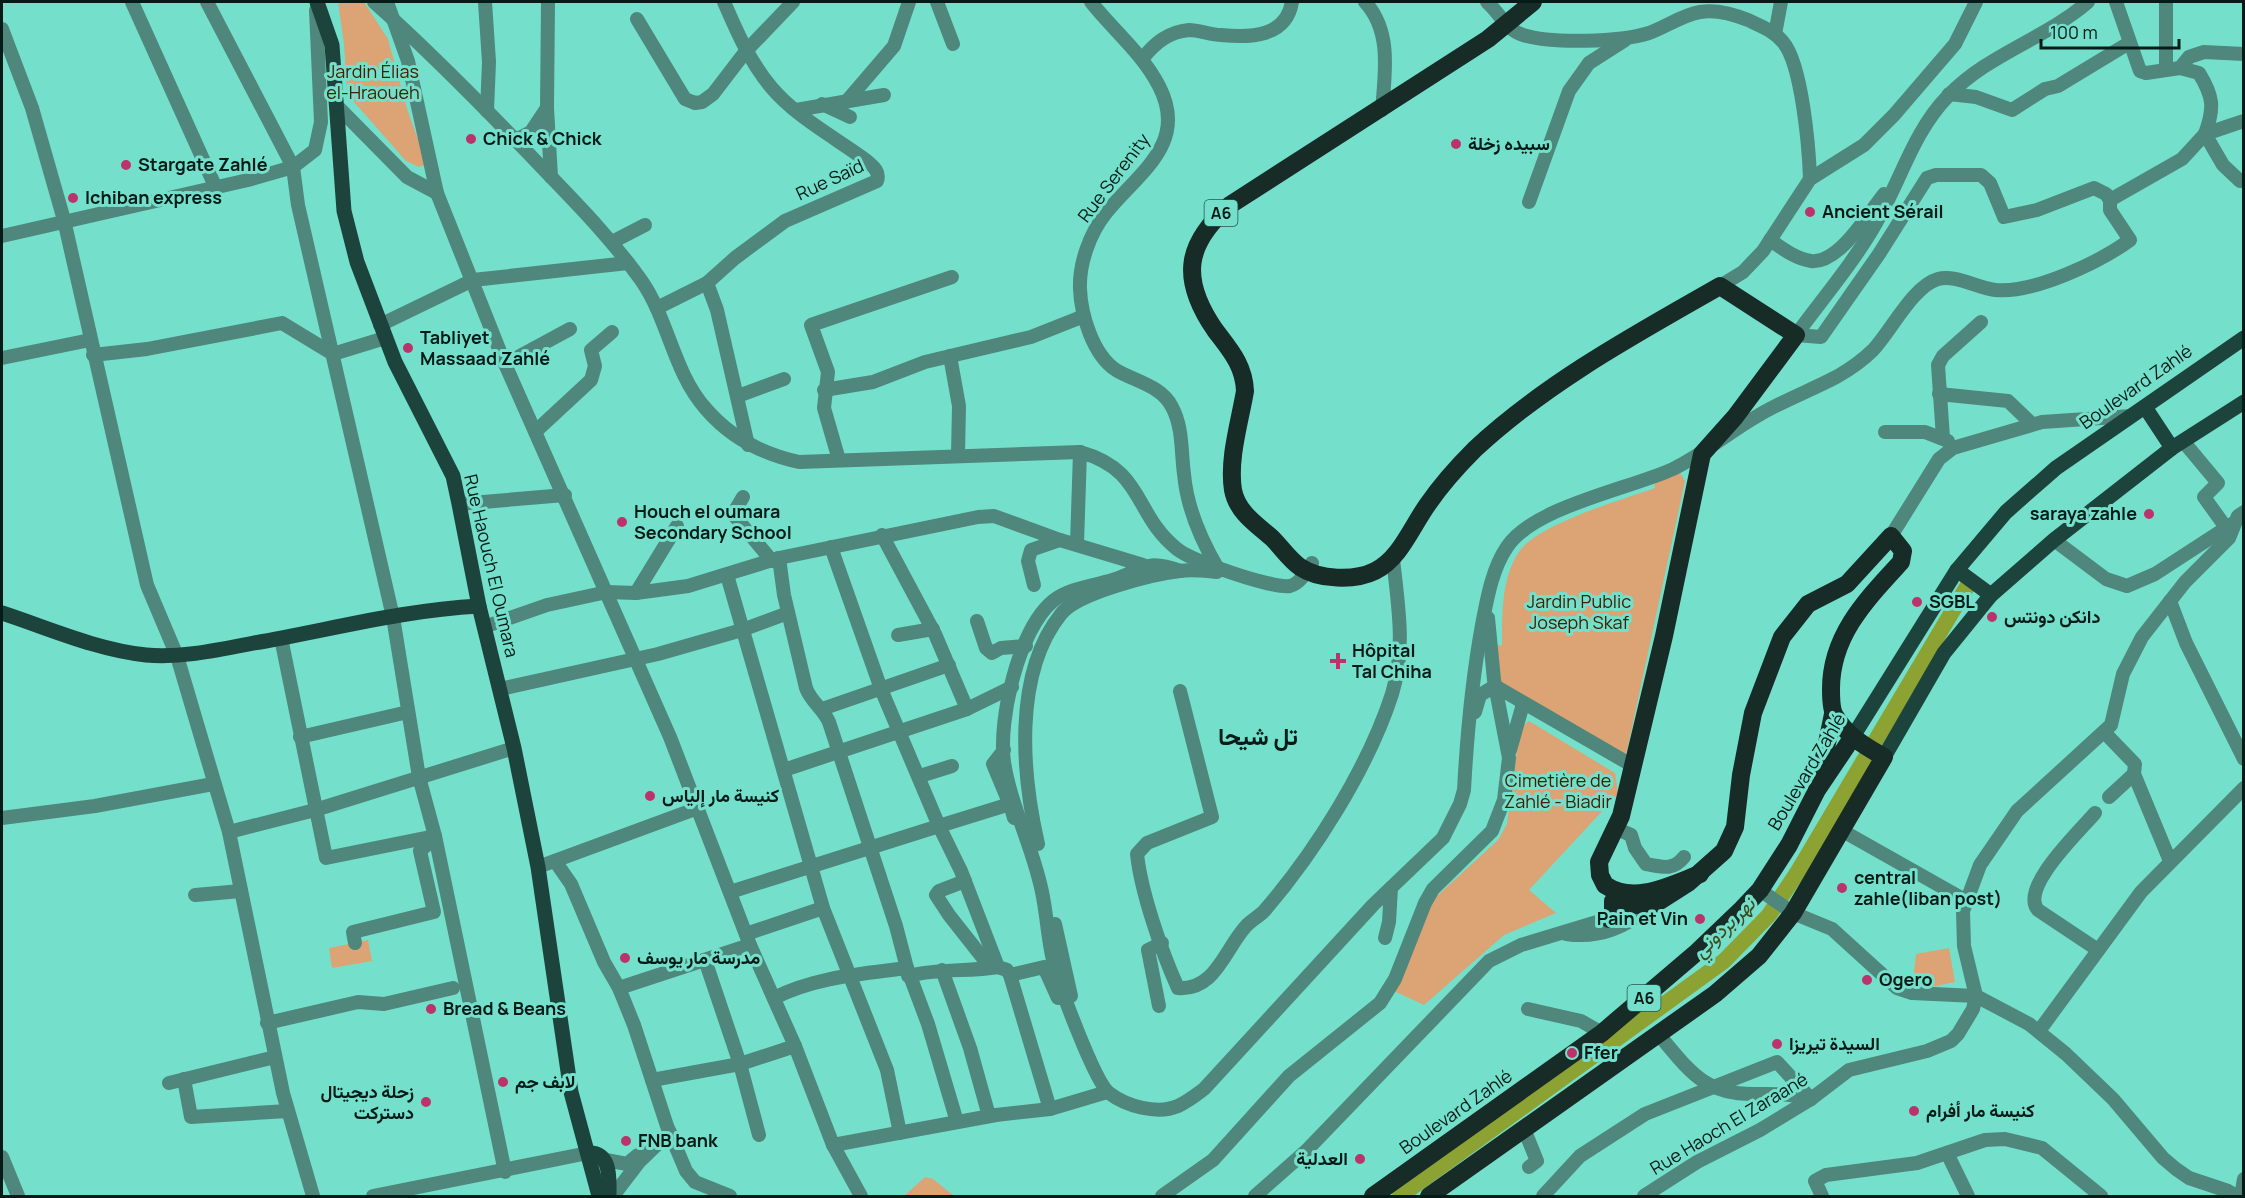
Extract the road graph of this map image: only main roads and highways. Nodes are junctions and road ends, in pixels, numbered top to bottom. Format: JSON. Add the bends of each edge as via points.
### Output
{"nodes":[{"id":1,"x":316,"y":2,"type":"edge"},
{"id":2,"x":1533,"y":2,"type":"edge"},
{"id":3,"x":2244,"y":338,"type":"edge"},
{"id":4,"x":2244,"y":402,"type":"edge"},
{"id":5,"x":2145,"y":407,"type":"junction"},
{"id":6,"x":2178,"y":445,"type":"junction"},
{"id":7,"x":1957,"y":570,"type":"junction"},
{"id":8,"x":1991,"y":595,"type":"junction"},
{"id":9,"x":479,"y":606,"type":"junction"},
{"id":10,"x":2,"y":614,"type":"edge"},
{"id":11,"x":1833,"y":714,"type":"junction"},
{"id":12,"x":1855,"y":740,"type":"junction"},
{"id":13,"x":1881,"y":755,"type":"junction"},
{"id":14,"x":1817,"y":790,"type":"junction"},
{"id":15,"x":1623,"y":803,"type":"junction"},
{"id":16,"x":1644,"y":899,"type":"junction"},
{"id":17,"x":1475,"y":1143,"type":"junction"},
{"id":18,"x":588,"y":1153,"type":"junction"},
{"id":19,"x":599,"y":1197,"type":"edge"},
{"id":20,"x":611,"y":1197,"type":"edge"},
{"id":21,"x":1373,"y":1197,"type":"edge"},
{"id":22,"x":1430,"y":1197,"type":"edge"}],
"edges":[{"from":1,"to":9,"type":"main road","name":"Rue Haouch El Oumara","via":[[332,45],[344,211],[357,262],[382,332],[453,476]]},
{"from":2,"to":15,"type":"highway","number":"A6","via":[[1507,25],[1382,110],[1230,205],[1209,223],[1194,253],[1194,285],[1203,309],[1241,367],[1245,380],[1232,472],[1233,490],[1244,514],[1304,569],[1343,576],[1373,572],[1393,559],[1429,502],[1473,452],[1509,419],[1546,392],[1720,286],[1796,335],[1702,454]]},
{"from":3,"to":5,"type":"main road","name":"Boulevard Zahlé"},
{"from":4,"to":6,"type":"main road","name":"Boulevard Zahlé"},
{"from":5,"to":6,"type":"main road"},
{"from":5,"to":7,"type":"main road","name":"Boulevard Zahlé","via":[[2030,489]]},
{"from":6,"to":8,"type":"main road","name":"Boulevard Zahlé","via":[[2054,540]]},
{"from":7,"to":8,"type":"main road"},
{"from":7,"to":12,"type":"main road","name":"Boulevard Zahlé"},
{"from":8,"to":13,"type":"main road","name":"Boulevard Zahlé","via":[[1944,653]]},
{"from":9,"to":10,"type":"main road","via":[[427,609],[177,656],[118,650]]},
{"from":9,"to":18,"type":"main road","name":"Rue Haouch El Oumara","via":[[538,867],[572,1092]]},
{"from":11,"to":12,"type":"highway"},
{"from":11,"to":14,"type":"highway","number":"A6"},
{"from":11,"to":16,"type":"highway","number":"A6","via":[[1833,667],[1847,625],[1903,557],[1900,545],[1891,537],[1854,578],[1808,604],[1782,637],[1754,713],[1733,835],[1724,851],[1700,874]]},
{"from":12,"to":13,"type":"highway"},
{"from":12,"to":14,"type":"highway","name":"Boulevard Zahlé","number":"A6"},
{"from":13,"to":17,"type":"highway","name":"Boulevard Zahlé","number":"A6","via":[[1841,830],[1790,911],[1759,956],[1742,973],[1524,1129]]},
{"from":14,"to":17,"type":"highway","name":"Boulevard Zahlé","number":"A6","via":[[1763,892]]},
{"from":15,"to":16,"type":"highway","via":[[1621,816],[1599,862],[1600,875],[1613,890]]},
{"from":15,"to":16,"type":"highway","via":[[1596,843],[1587,866],[1594,889],[1611,910]]},
{"from":17,"to":21,"type":"highway","name":"Boulevard Zahlé","number":"A6"},
{"from":17,"to":22,"type":"highway","name":"Boulevard Zahlé","number":"A6"},
{"from":18,"to":19,"type":"main road","name":"Rue Haouch El Oumara"},
{"from":18,"to":20,"type":"main road","via":[[600,1155],[618,1167]]}]}
